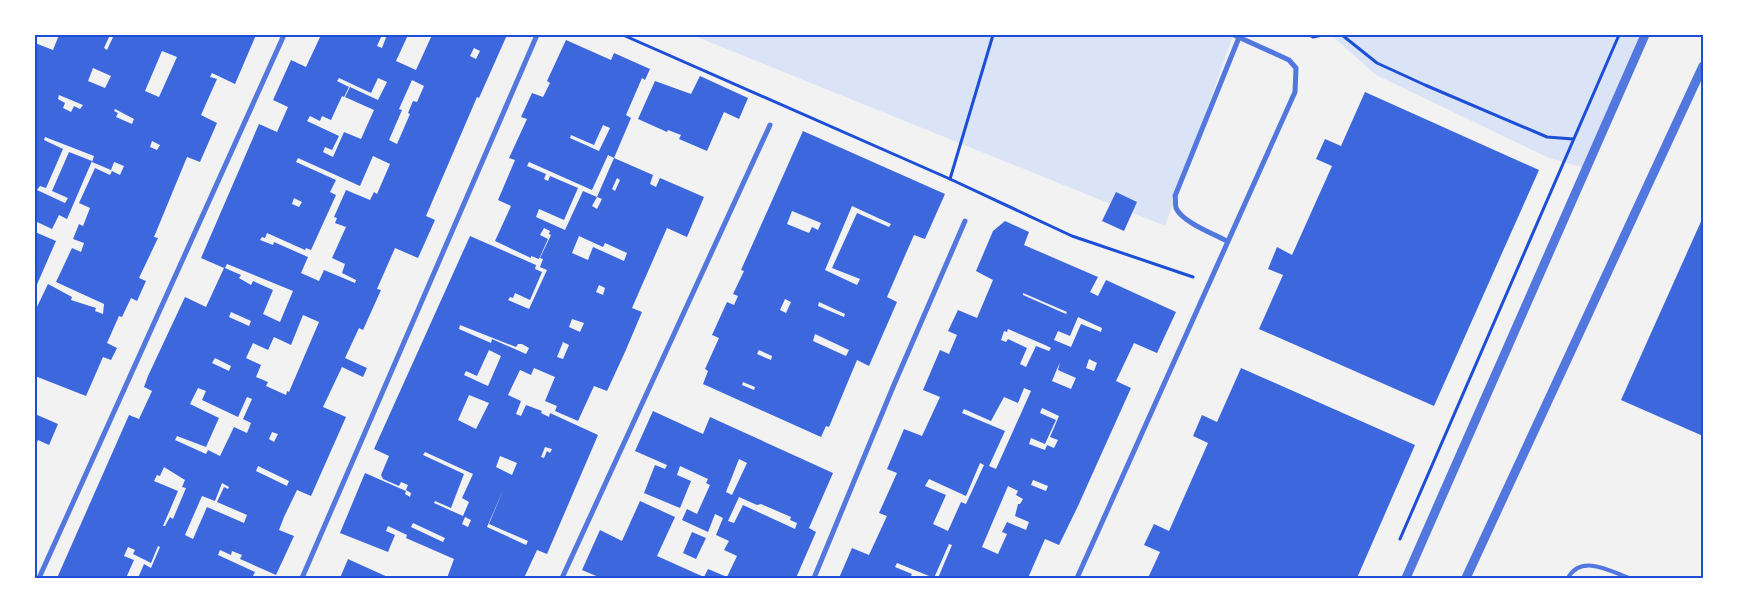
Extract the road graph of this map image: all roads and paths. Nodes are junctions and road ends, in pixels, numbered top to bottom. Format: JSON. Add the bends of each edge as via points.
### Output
{"nodes":[{"id":1,"x":284,"y":35,"type":"edge"},
{"id":2,"x":537,"y":35,"type":"edge"},
{"id":3,"x":623,"y":35,"type":"edge"},
{"id":4,"x":993,"y":35,"type":"edge"},
{"id":5,"x":1310,"y":35,"type":"edge"},
{"id":6,"x":1323,"y":35,"type":"edge"},
{"id":7,"x":1342,"y":35,"type":"edge"},
{"id":8,"x":1619,"y":35,"type":"edge"},
{"id":9,"x":1645,"y":35,"type":"edge"},
{"id":10,"x":1238,"y":36,"type":"edge"},
{"id":11,"x":1703,"y":66,"type":"edge"},
{"id":12,"x":770,"y":125,"type":"dead end"},
{"id":13,"x":1573,"y":139,"type":"junction"},
{"id":14,"x":950,"y":179,"type":"junction"},
{"id":15,"x":964,"y":221,"type":"dead end"},
{"id":16,"x":1227,"y":241,"type":"junction"},
{"id":17,"x":1208,"y":282,"type":"junction"},
{"id":18,"x":1398,"y":544,"type":"dead end"},
{"id":19,"x":39,"y":578,"type":"edge"},
{"id":20,"x":302,"y":578,"type":"edge"},
{"id":21,"x":562,"y":578,"type":"edge"},
{"id":22,"x":814,"y":578,"type":"edge"},
{"id":23,"x":1078,"y":578,"type":"edge"},
{"id":24,"x":1406,"y":578,"type":"edge"},
{"id":25,"x":1466,"y":578,"type":"edge"},
{"id":26,"x":1568,"y":578,"type":"edge"},
{"id":27,"x":1629,"y":578,"type":"edge"}],
"edges":[{"from":1,"to":19,"type":"street"},
{"from":2,"to":20,"type":"street"},
{"from":3,"to":14,"type":"path"},
{"from":4,"to":14,"type":"path"},
{"from":5,"to":6,"type":"path","via":[[1313,38]]},
{"from":7,"to":13,"type":"path","via":[[1377,63],[1425,85],[1547,137]]},
{"from":8,"to":13,"type":"path"},
{"from":9,"to":24,"type":"street"},
{"from":10,"to":16,"type":"street","via":[[1175,196],[1176,208],[1192,223]]},
{"from":10,"to":16,"type":"street","via":[[1289,60],[1296,68],[1297,78],[1295,92]]},
{"from":11,"to":25,"type":"street"},
{"from":12,"to":21,"type":"street"},
{"from":13,"to":18,"type":"path"},
{"from":14,"to":17,"type":"path","via":[[1072,236]]},
{"from":15,"to":22,"type":"street"},
{"from":16,"to":17,"type":"street"},
{"from":17,"to":23,"type":"street"},
{"from":26,"to":27,"type":"lane","via":[[1579,568],[1595,565]]}]}
